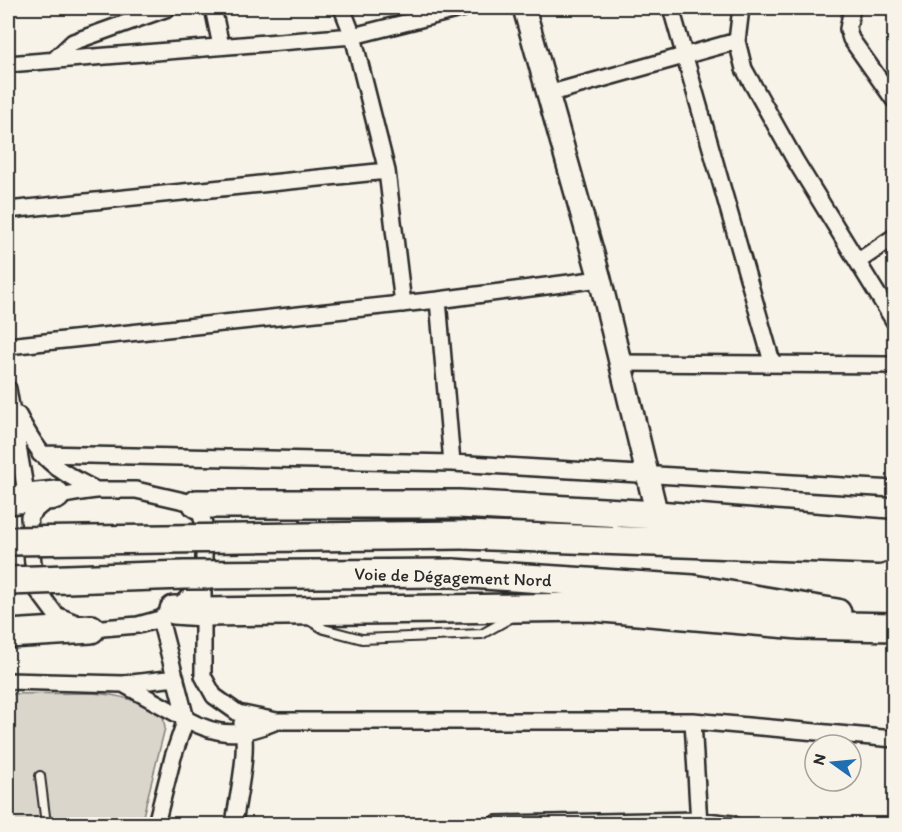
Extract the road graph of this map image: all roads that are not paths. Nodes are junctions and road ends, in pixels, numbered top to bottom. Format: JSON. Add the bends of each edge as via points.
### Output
{"nodes":[{"id":1,"x":168,"y":8,"type":"edge"},
{"id":2,"x":213,"y":8,"type":"edge"},
{"id":3,"x":342,"y":8,"type":"edge"},
{"id":4,"x":464,"y":8,"type":"edge"},
{"id":5,"x":524,"y":8,"type":"edge"},
{"id":6,"x":671,"y":8,"type":"edge"},
{"id":7,"x":741,"y":8,"type":"edge"},
{"id":8,"x":852,"y":8,"type":"edge"},
{"id":9,"x":353,"y":36,"type":"junction"},
{"id":10,"x":737,"y":41,"type":"junction"},
{"id":11,"x":221,"y":46,"type":"junction"},
{"id":12,"x":685,"y":56,"type":"junction"},
{"id":13,"x":55,"y":59,"type":"junction"},
{"id":14,"x":8,"y":64,"type":"edge"},
{"id":15,"x":890,"y":82,"type":"edge"},
{"id":16,"x":548,"y":94,"type":"junction"},
{"id":17,"x":894,"y":100,"type":"edge"},
{"id":18,"x":387,"y":171,"type":"junction"},
{"id":19,"x":8,"y":210,"type":"edge"},
{"id":20,"x":894,"y":237,"type":"edge"},
{"id":21,"x":860,"y":261,"type":"junction"},
{"id":22,"x":600,"y":279,"type":"junction"},
{"id":23,"x":438,"y":300,"type":"junction"},
{"id":24,"x":403,"y":304,"type":"junction"},
{"id":25,"x":894,"y":321,"type":"edge"},
{"id":26,"x":8,"y":346,"type":"edge"},
{"id":27,"x":772,"y":362,"type":"junction"},
{"id":28,"x":619,"y":363,"type":"junction"},
{"id":29,"x":894,"y":365,"type":"edge"},
{"id":30,"x":9,"y":395,"type":"edge"},
{"id":31,"x":8,"y":443,"type":"edge"},
{"id":32,"x":40,"y":454,"type":"junction"},
{"id":33,"x":452,"y":463,"type":"junction"},
{"id":34,"x":646,"y":473,"type":"junction"},
{"id":35,"x":894,"y":489,"type":"edge"},
{"id":36,"x":96,"y":490,"type":"junction"},
{"id":37,"x":56,"y":495,"type":"joint"},
{"id":38,"x":22,"y":504,"type":"edge"},
{"id":39,"x":197,"y":504,"type":"junction"},
{"id":40,"x":657,"y":515,"type":"junction"},
{"id":41,"x":894,"y":534,"type":"edge"},
{"id":42,"x":8,"y":541,"type":"edge"},
{"id":43,"x":894,"y":551,"type":"edge"},
{"id":44,"x":8,"y":581,"type":"edge"},
{"id":45,"x":203,"y":600,"type":"junction"},
{"id":46,"x":167,"y":615,"type":"junction"},
{"id":47,"x":894,"y":625,"type":"edge"},
{"id":48,"x":91,"y":629,"type":"junction"},
{"id":49,"x":8,"y":634,"type":"edge"},
{"id":50,"x":176,"y":678,"type":"junction"},
{"id":51,"x":8,"y":681,"type":"edge"},
{"id":52,"x":123,"y":684,"type":"junction"},
{"id":53,"x":238,"y":713,"type":"junction"},
{"id":54,"x":186,"y":719,"type":"junction"},
{"id":55,"x":277,"y":721,"type":"junction"},
{"id":56,"x":693,"y":721,"type":"junction"},
{"id":57,"x":244,"y":732,"type":"junction"},
{"id":58,"x":894,"y":739,"type":"edge"},
{"id":59,"x":40,"y":776,"type":"dead end"},
{"id":60,"x":699,"y":823,"type":"edge"},
{"id":61,"x":46,"y":825,"type":"edge"},
{"id":62,"x":156,"y":825,"type":"edge"},
{"id":63,"x":234,"y":825,"type":"edge"},
{"id":64,"x":496,"y":825,"type":"edge"},
{"id":65,"x":732,"y":825,"type":"edge"}],
"edges":[{"from":1,"to":13,"type":"street","via":[[73,42]]},
{"from":2,"to":11,"type":"street"},
{"from":3,"to":9,"type":"street"},
{"from":4,"to":9,"type":"street"},
{"from":5,"to":16,"type":"street"},
{"from":6,"to":12,"type":"street"},
{"from":7,"to":10,"type":"street"},
{"from":8,"to":15,"type":"street","via":[[848,29],[851,39]]},
{"from":9,"to":11,"type":"street"},
{"from":9,"to":18,"type":"street"},
{"from":10,"to":12,"type":"street"},
{"from":10,"to":21,"type":"street","via":[[740,59],[763,104]]},
{"from":11,"to":13,"type":"street"},
{"from":12,"to":16,"type":"street"},
{"from":12,"to":27,"type":"street"},
{"from":13,"to":14,"type":"street"},
{"from":15,"to":17,"type":"street"},
{"from":16,"to":22,"type":"street"},
{"from":18,"to":19,"type":"street"},
{"from":18,"to":24,"type":"street"},
{"from":20,"to":21,"type":"street"},
{"from":21,"to":25,"type":"street"},
{"from":22,"to":23,"type":"street"},
{"from":22,"to":28,"type":"street"},
{"from":23,"to":24,"type":"street"},
{"from":23,"to":33,"type":"street"},
{"from":24,"to":26,"type":"street"},
{"from":27,"to":28,"type":"street"},
{"from":27,"to":29,"type":"street"},
{"from":28,"to":34,"type":"street"},
{"from":30,"to":31,"type":"street"},
{"from":30,"to":32,"type":"street"},
{"from":30,"to":38,"type":"street"},
{"from":32,"to":33,"type":"street"},
{"from":32,"to":36,"type":"street","via":[[57,470]]},
{"from":33,"to":34,"type":"street"},
{"from":34,"to":35,"type":"street"},
{"from":34,"to":40,"type":"street"},
{"from":36,"to":37,"type":"street"},
{"from":36,"to":39,"type":"street","via":[[136,490]]},
{"from":37,"to":38,"type":"highway"},
{"from":38,"to":48,"type":"street","via":[[35,587],[56,615]]},
{"from":39,"to":40,"type":"highway","via":[[459,504]]},
{"from":39,"to":45,"type":"street","via":[[205,527]]},
{"from":40,"to":41,"type":"highway"},
{"from":42,"to":43,"type":"highway","bridge":true,"via":[[464,535]]},
{"from":44,"to":47,"type":"highway","name":"Voie de Dégagement Nord","bridge":true,"via":[[453,573],[693,589]]},
{"from":45,"to":46,"type":"highway"},
{"from":45,"to":47,"type":"highway","via":[[296,611],[591,607],[800,625]]},
{"from":45,"to":53,"type":"street","via":[[203,676],[214,696]]},
{"from":46,"to":48,"type":"street","via":[[138,625]]},
{"from":46,"to":50,"type":"street"},
{"from":48,"to":49,"type":"highway"},
{"from":50,"to":52,"type":"street"},
{"from":50,"to":54,"type":"street"},
{"from":51,"to":52,"type":"street"},
{"from":52,"to":54,"type":"street"},
{"from":53,"to":55,"type":"street"},
{"from":53,"to":57,"type":"street"},
{"from":54,"to":57,"type":"street","via":[[206,730]]},
{"from":54,"to":62,"type":"street","via":[[172,757]]},
{"from":55,"to":56,"type":"street"},
{"from":55,"to":57,"type":"street"},
{"from":56,"to":58,"type":"street"},
{"from":56,"to":60,"type":"street"},
{"from":57,"to":63,"type":"street"},
{"from":59,"to":61,"type":"lane"},
{"from":60,"to":64,"type":"street"},
{"from":60,"to":65,"type":"street"}]}
